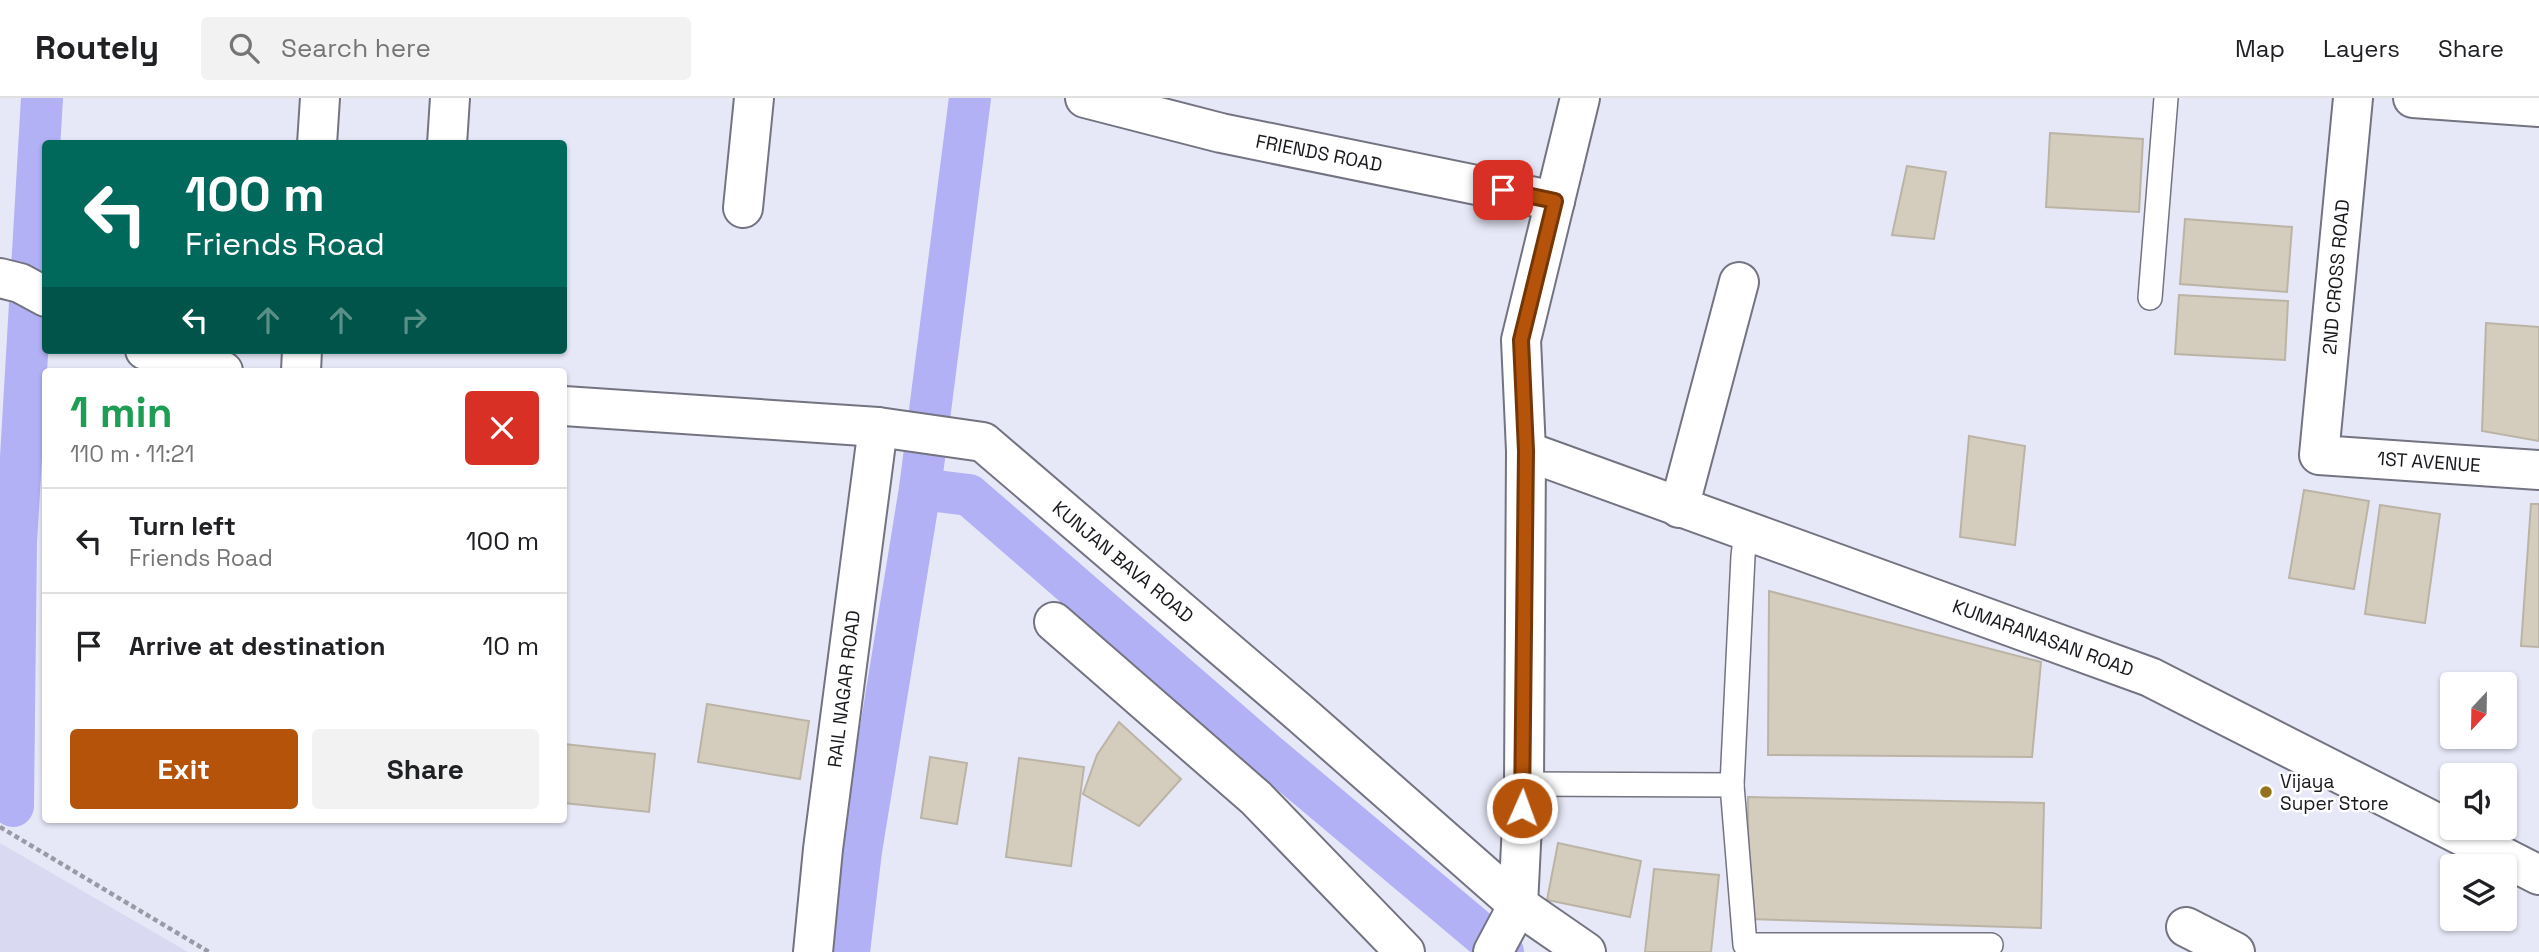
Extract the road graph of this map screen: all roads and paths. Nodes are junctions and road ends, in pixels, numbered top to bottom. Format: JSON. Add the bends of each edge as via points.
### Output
{"nodes":[{"id":1,"x":320,"y":98,"type":"edge"},
{"id":2,"x":450,"y":98,"type":"edge"},
{"id":3,"x":754,"y":98,"type":"edge"},
{"id":4,"x":1085,"y":98,"type":"edge"},
{"id":5,"x":1580,"y":98,"type":"edge"},
{"id":6,"x":2166,"y":98,"type":"edge"},
{"id":7,"x":2353,"y":98,"type":"edge"},
{"id":8,"x":2413,"y":98,"type":"edge"},
{"id":9,"x":2539,"y":107,"type":"edge"},
{"id":10,"x":317,"y":140,"type":"edge"},
{"id":11,"x":447,"y":140,"type":"edge"},
{"id":12,"x":1555,"y":201,"type":"junction"},
{"id":13,"x":743,"y":208,"type":"dead end"},
{"id":14,"x":1739,"y":282,"type":"dead end"},
{"id":15,"x":2150,"y":298,"type":"dead end"},
{"id":16,"x":158,"y":354,"type":"edge"},
{"id":17,"x":202,"y":368,"type":"edge"},
{"id":18,"x":567,"y":405,"type":"edge"},
{"id":19,"x":878,"y":427,"type":"junction"},
{"id":20,"x":1526,"y":451,"type":"junction"},
{"id":21,"x":2319,"y":455,"type":"joint"},
{"id":22,"x":2539,"y":470,"type":"edge"},
{"id":23,"x":1679,"y":508,"type":"junction"},
{"id":24,"x":1746,"y":532,"type":"junction"},
{"id":25,"x":1054,"y":622,"type":"dead end"},
{"id":26,"x":1524,"y":784,"type":"junction"},
{"id":27,"x":1732,"y":785,"type":"junction"},
{"id":28,"x":0,"y":827,"type":"edge"},
{"id":29,"x":2539,"y":875,"type":"edge"},
{"id":30,"x":1516,"y":909,"type":"junction"},
{"id":31,"x":2186,"y":928,"type":"dead end"},
{"id":32,"x":1991,"y":945,"type":"dead end"},
{"id":33,"x":209,"y":952,"type":"edge"},
{"id":34,"x":813,"y":952,"type":"edge"},
{"id":35,"x":1405,"y":952,"type":"edge"},
{"id":36,"x":1493,"y":952,"type":"edge"},
{"id":37,"x":1586,"y":952,"type":"edge"},
{"id":38,"x":2235,"y":952,"type":"edge"}],
"edges":[{"from":1,"to":10,"type":"street"},
{"from":2,"to":11,"type":"street"},
{"from":3,"to":13,"type":"street"},
{"from":4,"to":12,"type":"street","name":"FRIENDS ROAD","via":[[1221,133]]},
{"from":5,"to":12,"type":"street"},
{"from":6,"to":15,"type":"lane"},
{"from":7,"to":21,"type":"street","name":"2ND CROSS ROAD"},
{"from":8,"to":9,"type":"street"},
{"from":12,"to":20,"type":"street","via":[[1521,340]]},
{"from":14,"to":23,"type":"street"},
{"from":16,"to":17,"type":"street"},
{"from":18,"to":19,"type":"street","name":"KUNJAN BAVA ROAD"},
{"from":19,"to":30,"type":"street","name":"KUNJAN BAVA ROAD","via":[[983,442],[1302,715]]},
{"from":19,"to":34,"type":"street","name":"RAIL NAGAR ROAD"},
{"from":20,"to":23,"type":"street","name":"KUMARANASAN ROAD"},
{"from":20,"to":26,"type":"street"},
{"from":21,"to":22,"type":"street","name":"1ST AVENUE"},
{"from":23,"to":24,"type":"street","name":"KUMARANASAN ROAD"},
{"from":24,"to":27,"type":"lane"},
{"from":24,"to":29,"type":"street","name":"KUMARANASAN ROAD","via":[[2150,677]]},
{"from":25,"to":35,"type":"street","via":[[1256,798]]},
{"from":26,"to":27,"type":"lane"},
{"from":26,"to":30,"type":"street"},
{"from":27,"to":32,"type":"lane","via":[[1745,945]]},
{"from":28,"to":33,"type":"path"},
{"from":30,"to":36,"type":"street"},
{"from":30,"to":37,"type":"street","name":"KUNJAN BAVA ROAD"},
{"from":31,"to":38,"type":"street"}]}
